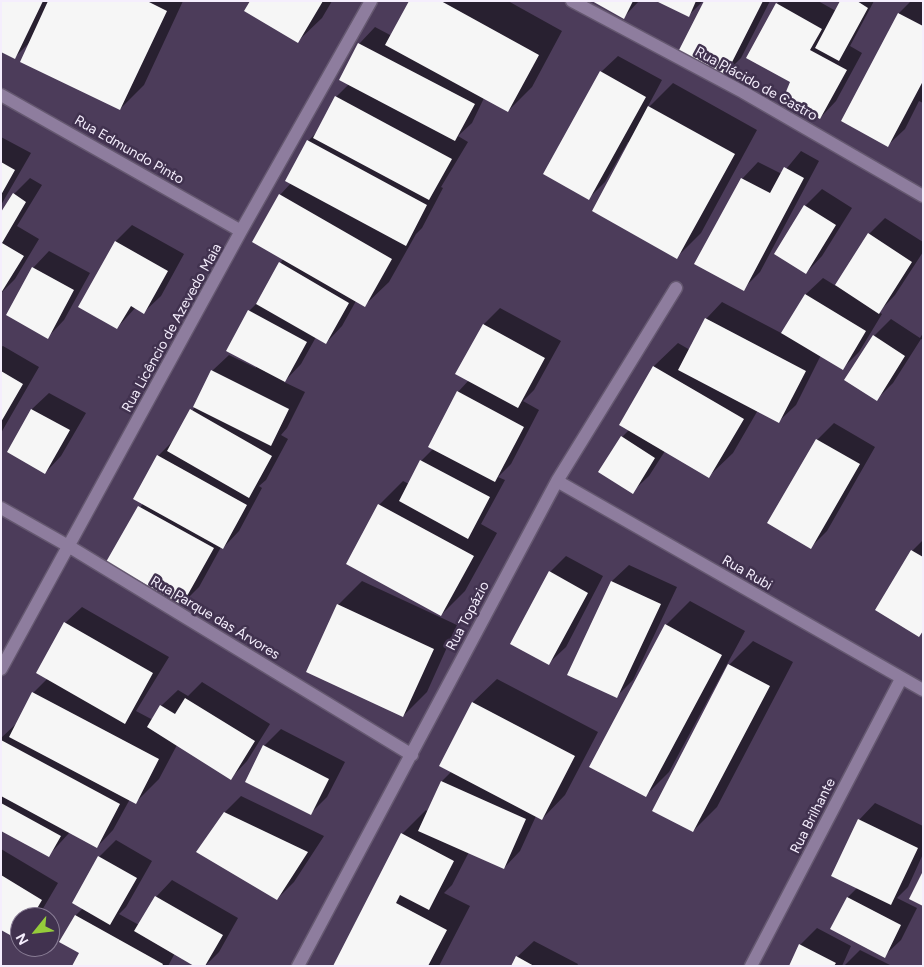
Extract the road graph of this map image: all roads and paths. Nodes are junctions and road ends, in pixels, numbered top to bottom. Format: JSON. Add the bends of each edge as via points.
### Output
{"nodes":[{"id":1,"x":371,"y":1,"type":"edge"},
{"id":2,"x":572,"y":1,"type":"edge"},
{"id":3,"x":1,"y":95,"type":"edge"},
{"id":4,"x":923,"y":196,"type":"edge"},
{"id":5,"x":241,"y":232,"type":"junction"},
{"id":6,"x":676,"y":288,"type":"dead end"},
{"id":7,"x":557,"y":481,"type":"junction"},
{"id":8,"x":1,"y":508,"type":"edge"},
{"id":9,"x":70,"y":547,"type":"junction"},
{"id":10,"x":1,"y":669,"type":"edge"},
{"id":11,"x":901,"y":679,"type":"junction"},
{"id":12,"x":923,"y":690,"type":"edge"},
{"id":13,"x":412,"y":755,"type":"junction"},
{"id":14,"x":298,"y":966,"type":"edge"},
{"id":15,"x":752,"y":966,"type":"edge"}],
"edges":[{"from":1,"to":5,"type":"street","name":"Rua Licêncio de Azevedo Maia"},
{"from":2,"to":4,"type":"street","name":"Rua Plácido de Castro","via":[[743,92]]},
{"from":3,"to":5,"type":"street","name":"Rua Edmundo Pinto"},
{"from":5,"to":9,"type":"street","name":"Rua Licêncio de Azevedo Maia"},
{"from":6,"to":7,"type":"street","name":"Rua Topázio"},
{"from":7,"to":11,"type":"street","name":"Rua Rubi"},
{"from":7,"to":13,"type":"street","name":"Rua Topázio"},
{"from":8,"to":9,"type":"street","name":"Rua Parque das Árvores"},
{"from":9,"to":10,"type":"street","name":"Rua Licêncio de Azevedo Maia"},
{"from":9,"to":13,"type":"street","name":"Rua Parque das Árvores"},
{"from":11,"to":12,"type":"street","name":"Rua Rubi"},
{"from":11,"to":15,"type":"street","name":"Rua Brilhante"},
{"from":13,"to":14,"type":"street","name":"Rua Topázio"}]}
